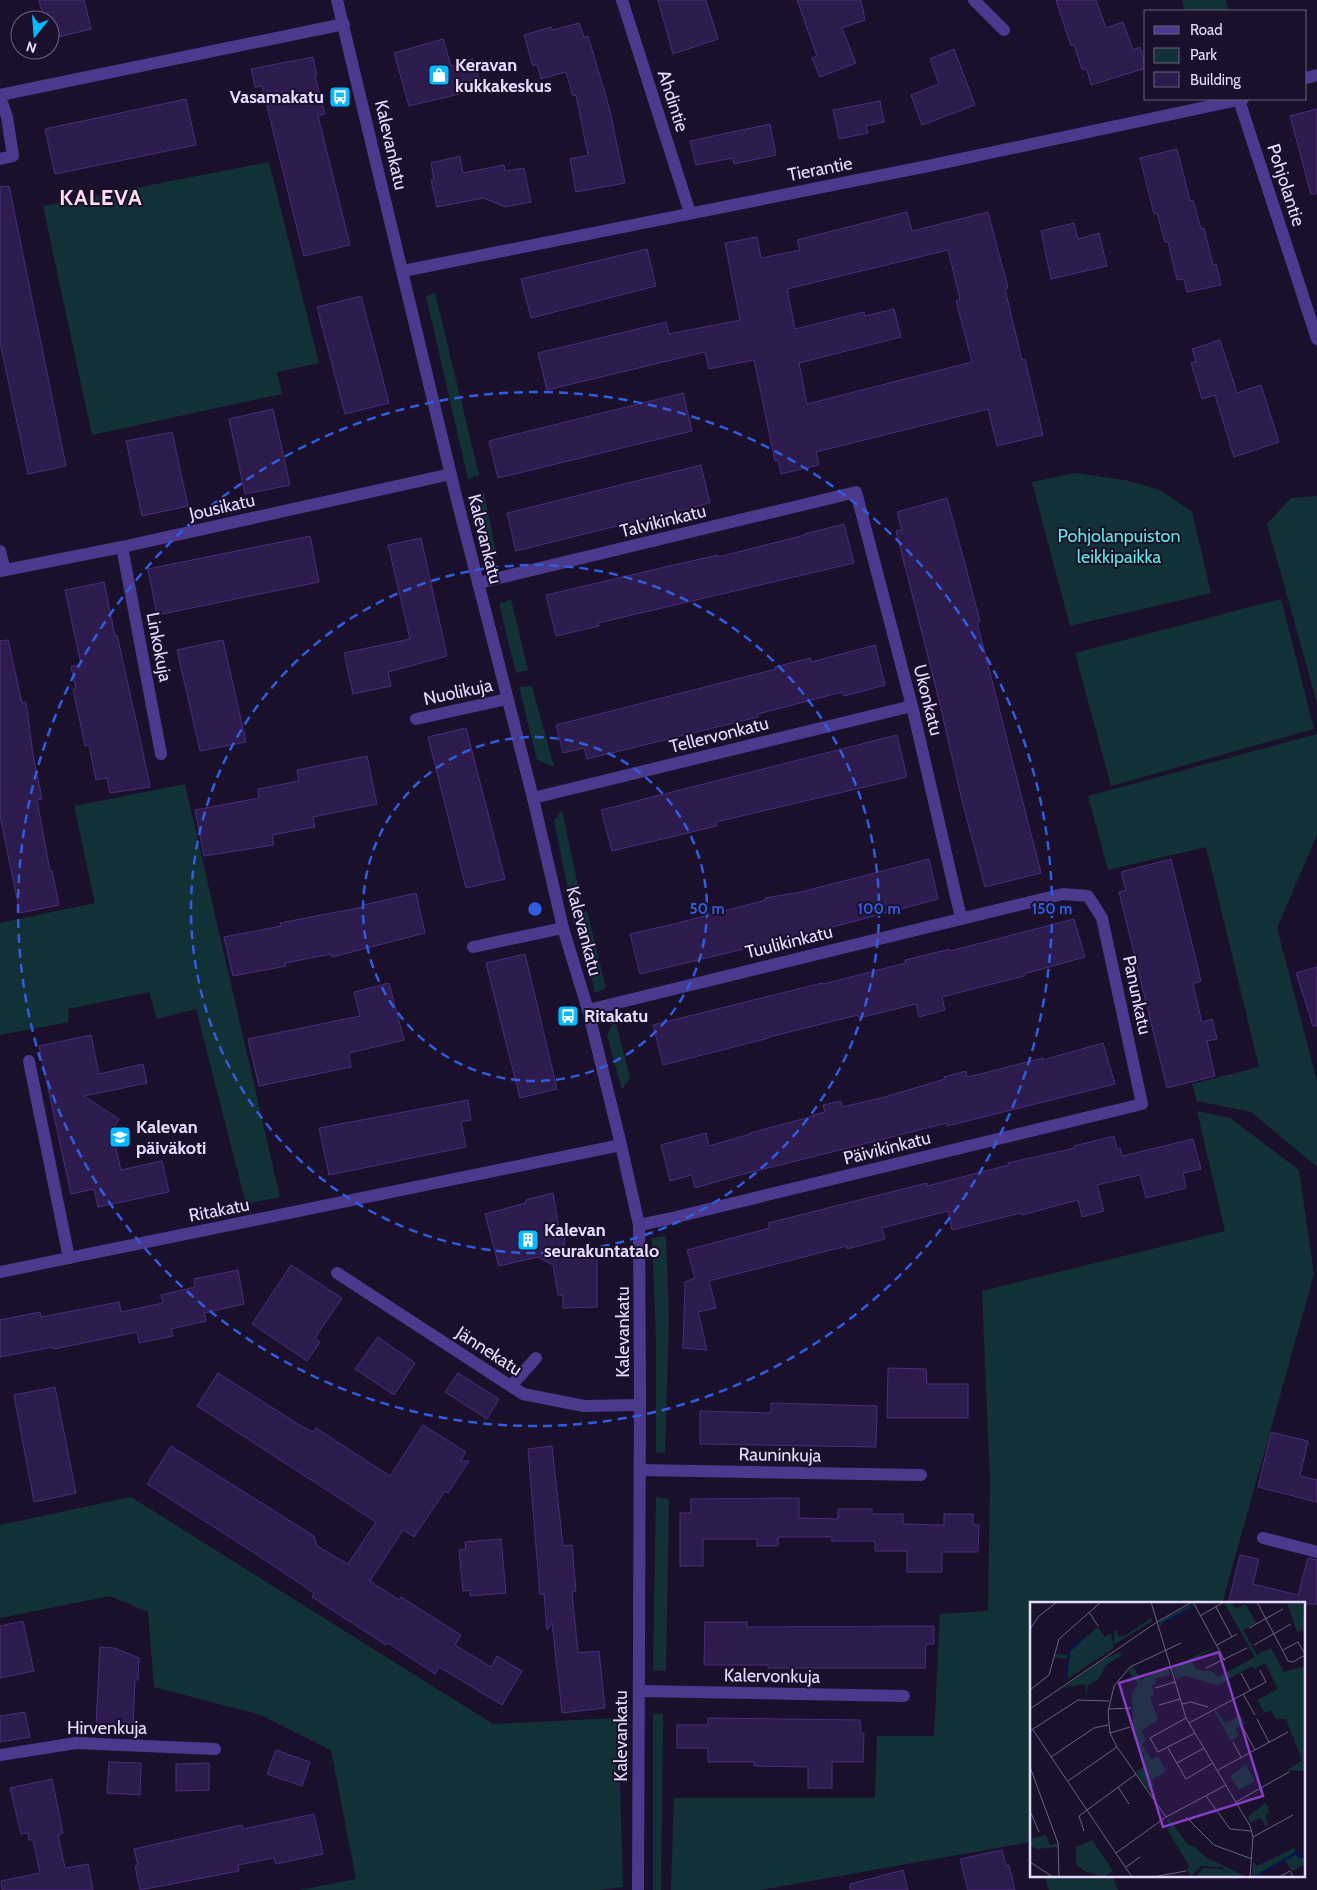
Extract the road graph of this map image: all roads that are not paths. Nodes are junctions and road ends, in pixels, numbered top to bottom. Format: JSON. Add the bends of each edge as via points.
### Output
{"nodes":[{"id":1,"x":337,"y":0,"type":"edge"},
{"id":2,"x":622,"y":0,"type":"edge"},
{"id":3,"x":974,"y":0,"type":"edge"},
{"id":4,"x":344,"y":24,"type":"junction"},
{"id":5,"x":1004,"y":30,"type":"dead end"},
{"id":6,"x":0,"y":96,"type":"edge"},
{"id":7,"x":1236,"y":100,"type":"edge"},
{"id":8,"x":1241,"y":100,"type":"edge"},
{"id":9,"x":0,"y":159,"type":"edge"},
{"id":10,"x":690,"y":213,"type":"junction"},
{"id":11,"x":403,"y":271,"type":"junction"},
{"id":12,"x":1317,"y":339,"type":"edge"},
{"id":13,"x":451,"y":474,"type":"junction"},
{"id":14,"x":856,"y":492,"type":"joint"},
{"id":15,"x":122,"y":547,"type":"junction"},
{"id":16,"x":0,"y":551,"type":"edge"},
{"id":17,"x":2,"y":571,"type":"edge"},
{"id":18,"x":478,"y":583,"type":"junction"},
{"id":19,"x":507,"y":699,"type":"junction"},
{"id":20,"x":912,"y":706,"type":"junction"},
{"id":21,"x":416,"y":719,"type":"dead end"},
{"id":22,"x":161,"y":754,"type":"dead end"},
{"id":23,"x":533,"y":798,"type":"junction"},
{"id":24,"x":1088,"y":896,"type":"joint"},
{"id":25,"x":961,"y":918,"type":"junction"},
{"id":26,"x":563,"y":928,"type":"junction"},
{"id":27,"x":473,"y":947,"type":"dead end"},
{"id":28,"x":588,"y":1010,"type":"junction"},
{"id":29,"x":29,"y":1061,"type":"dead end"},
{"id":30,"x":1142,"y":1104,"type":"joint"},
{"id":31,"x":621,"y":1146,"type":"junction"},
{"id":32,"x":639,"y":1225,"type":"junction"},
{"id":33,"x":69,"y":1258,"type":"junction"},
{"id":34,"x":0,"y":1272,"type":"edge"},
{"id":35,"x":336,"y":1273,"type":"dead end"},
{"id":36,"x":536,"y":1358,"type":"dead end"},
{"id":37,"x":511,"y":1386,"type":"junction"},
{"id":38,"x":640,"y":1405,"type":"junction"},
{"id":39,"x":640,"y":1470,"type":"junction"},
{"id":40,"x":921,"y":1475,"type":"dead end"},
{"id":41,"x":1263,"y":1538,"type":"dead end"},
{"id":42,"x":1317,"y":1552,"type":"edge"},
{"id":43,"x":639,"y":1691,"type":"junction"},
{"id":44,"x":904,"y":1696,"type":"dead end"},
{"id":45,"x":215,"y":1749,"type":"dead end"},
{"id":46,"x":0,"y":1755,"type":"edge"},
{"id":47,"x":638,"y":1890,"type":"edge"}],
"edges":[{"from":1,"to":4,"type":"street","name":"Kalevankatu"},
{"from":2,"to":10,"type":"street","name":"Ahdintie"},
{"from":3,"to":5,"type":"street"},
{"from":4,"to":6,"type":"street"},
{"from":4,"to":11,"type":"street","name":"Kalevankatu"},
{"from":6,"to":9,"type":"street","via":[[13,156]]},
{"from":7,"to":10,"type":"street","name":"Tierantie"},
{"from":8,"to":12,"type":"street","name":"Pohjolantie"},
{"from":10,"to":11,"type":"street","name":"Tierantie"},
{"from":11,"to":13,"type":"street","name":"Kalevankatu"},
{"from":13,"to":15,"type":"street","name":"Jousikatu"},
{"from":13,"to":18,"type":"street","name":"Kalevankatu"},
{"from":14,"to":18,"type":"street","name":"Talvikinkatu"},
{"from":14,"to":20,"type":"street","name":"Ukonkatu"},
{"from":15,"to":17,"type":"street","name":"Jousikatu"},
{"from":15,"to":22,"type":"street","name":"Linkokuja"},
{"from":16,"to":17,"type":"street"},
{"from":18,"to":19,"type":"street","name":"Kalevankatu"},
{"from":19,"to":21,"type":"street","name":"Nuolikuja"},
{"from":19,"to":23,"type":"street","name":"Kalevankatu"},
{"from":20,"to":23,"type":"street","name":"Tellervonkatu"},
{"from":20,"to":25,"type":"street","name":"Ukonkatu"},
{"from":23,"to":26,"type":"street","name":"Kalevankatu"},
{"from":24,"to":25,"type":"street","name":"Tuulikinkatu","via":[[1063,894]]},
{"from":24,"to":30,"type":"street","name":"Panunkatu","via":[[1102,918]]},
{"from":25,"to":28,"type":"street","name":"Tuulikinkatu"},
{"from":26,"to":27,"type":"street"},
{"from":26,"to":28,"type":"street","name":"Kalevankatu"},
{"from":28,"to":31,"type":"street","name":"Kalevankatu"},
{"from":29,"to":33,"type":"street"},
{"from":30,"to":32,"type":"street","name":"Päivikinkatu"},
{"from":31,"to":32,"type":"street","name":"Kalevankatu"},
{"from":31,"to":33,"type":"street","name":"Ritakatu"},
{"from":32,"to":38,"type":"street","name":"Kalevankatu"},
{"from":33,"to":34,"type":"street","name":"Ritakatu"},
{"from":35,"to":37,"type":"street","name":"Jännekatu"},
{"from":36,"to":37,"type":"street"},
{"from":37,"to":38,"type":"street","name":"Jännekatu","via":[[523,1394],[584,1406]]},
{"from":38,"to":39,"type":"street","name":"Kalevankatu"},
{"from":39,"to":40,"type":"street","name":"Rauninkuja"},
{"from":39,"to":43,"type":"street","name":"Kalevankatu"},
{"from":41,"to":42,"type":"street"},
{"from":43,"to":44,"type":"street","name":"Kalervonkuja"},
{"from":43,"to":47,"type":"street","name":"Kalevankatu"},
{"from":45,"to":46,"type":"street","name":"Hirvenkuja","via":[[76,1743]]}]}
